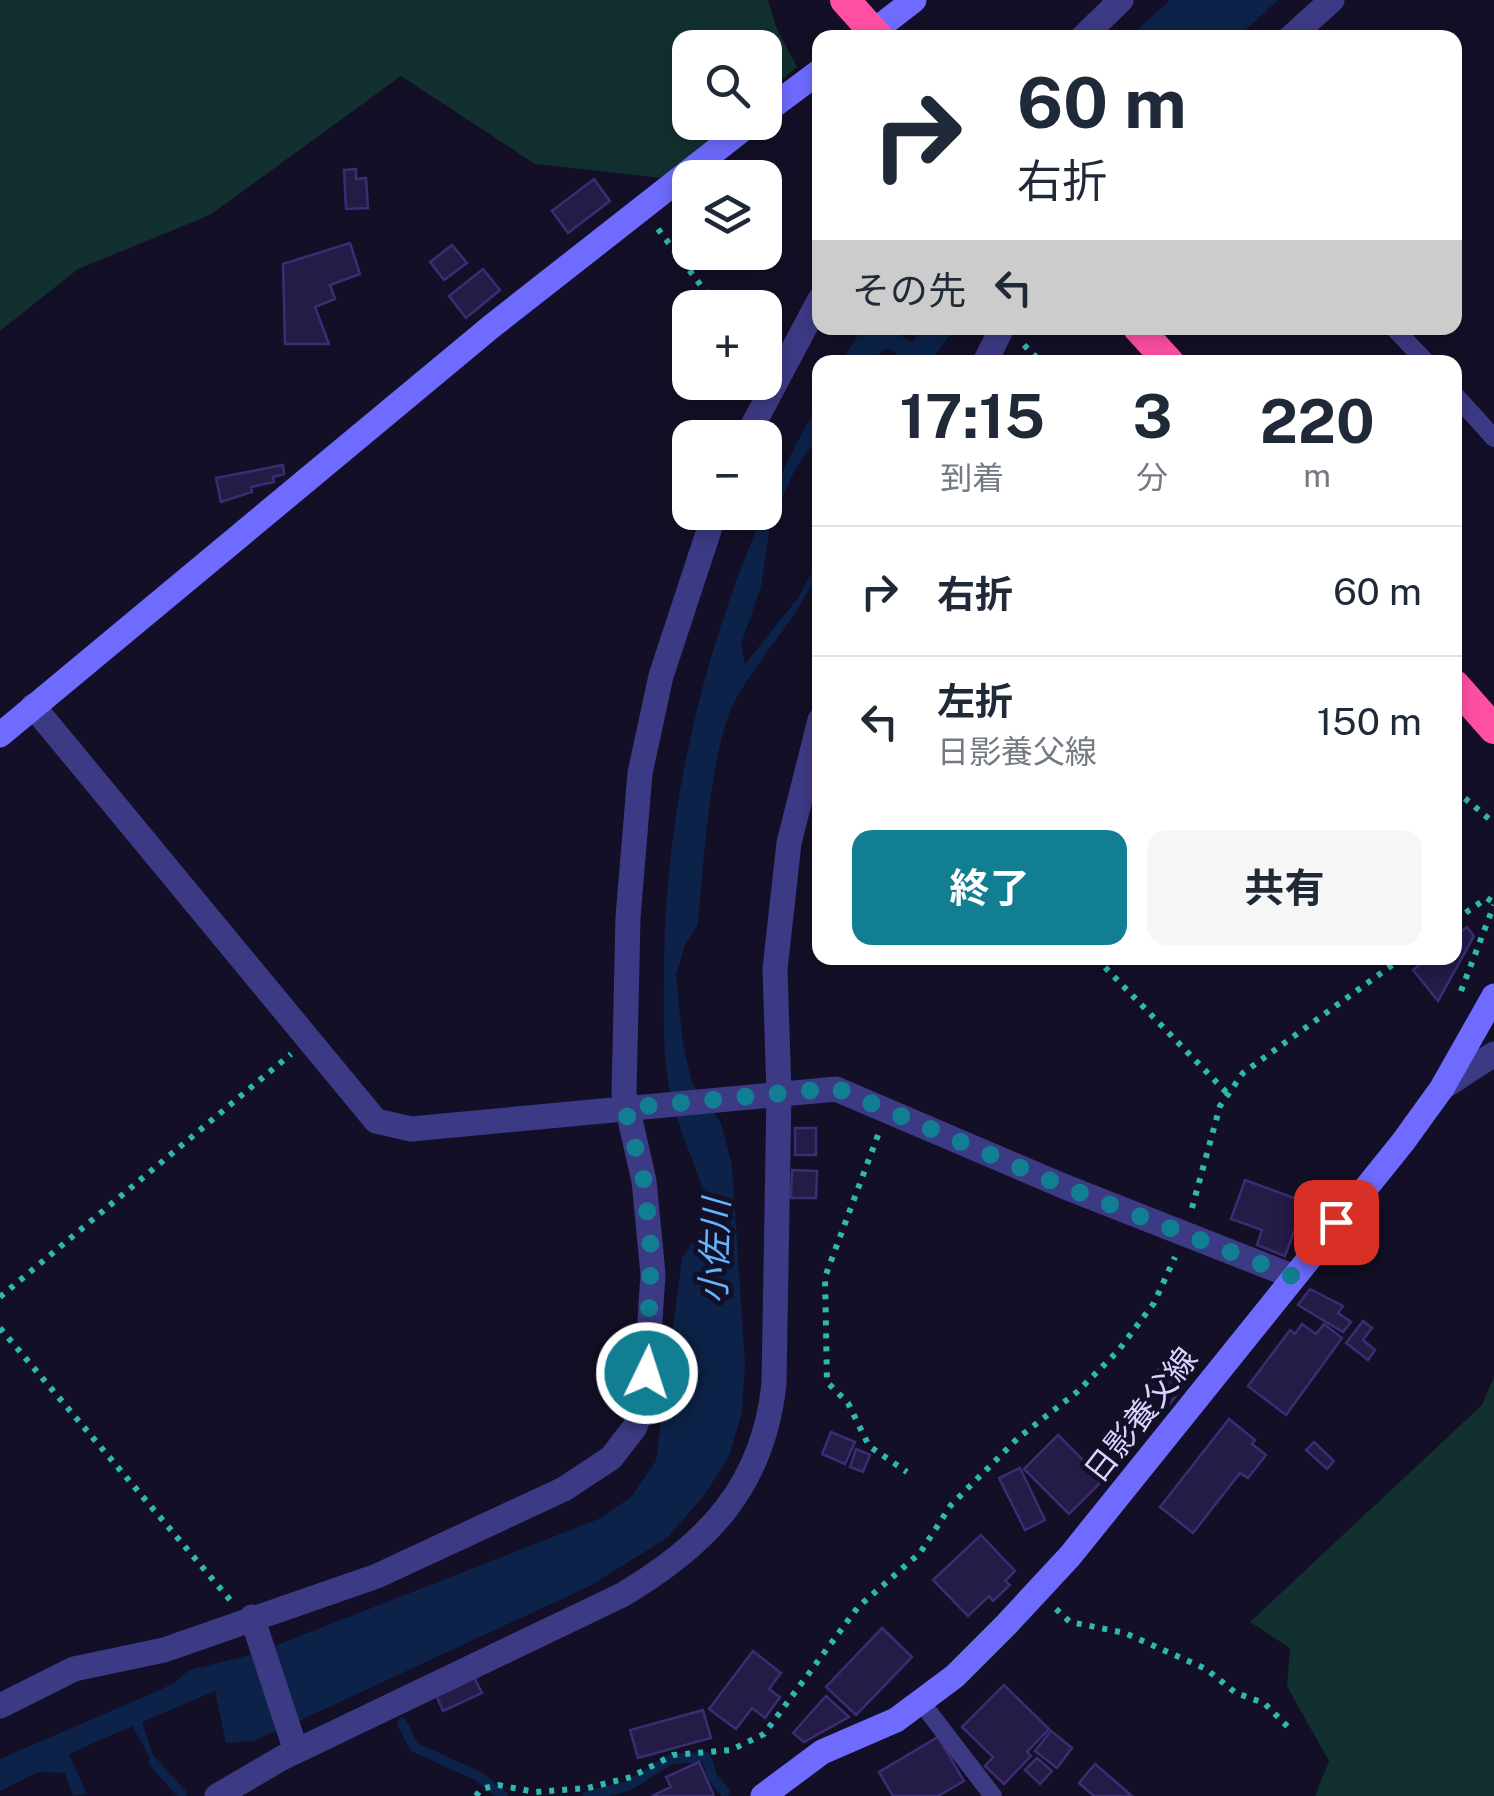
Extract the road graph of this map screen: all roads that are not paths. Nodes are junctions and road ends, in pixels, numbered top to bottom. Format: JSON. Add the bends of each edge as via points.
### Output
{"nodes":[{"id":1,"x":845,"y":0,"type":"edge"},
{"id":2,"x":914,"y":0,"type":"edge"},
{"id":3,"x":1122,"y":0,"type":"edge"},
{"id":4,"x":1332,"y":0,"type":"edge"},
{"id":5,"x":872,"y":30,"type":"edge"},
{"id":6,"x":875,"y":30,"type":"edge"},
{"id":7,"x":1090,"y":30,"type":"edge"},
{"id":8,"x":1299,"y":30,"type":"edge"},
{"id":9,"x":812,"y":77,"type":"edge"},
{"id":10,"x":782,"y":99,"type":"edge"},
{"id":11,"x":728,"y":140,"type":"edge"},
{"id":12,"x":812,"y":315,"type":"edge"},
{"id":13,"x":1144,"y":335,"type":"edge"},
{"id":14,"x":1401,"y":335,"type":"edge"},
{"id":15,"x":1163,"y":355,"type":"edge"},
{"id":16,"x":1419,"y":355,"type":"edge"},
{"id":17,"x":1462,"y":402,"type":"edge"},
{"id":18,"x":756,"y":420,"type":"edge"},
{"id":19,"x":1494,"y":438,"type":"edge"},
{"id":20,"x":709,"y":530,"type":"edge"},
{"id":21,"x":1462,"y":693,"type":"edge"},
{"id":22,"x":34,"y":706,"type":"junction"},
{"id":23,"x":1494,"y":729,"type":"edge"},
{"id":24,"x":0,"y":734,"type":"edge"},
{"id":25,"x":812,"y":747,"type":"edge"},
{"id":26,"x":1494,"y":996,"type":"edge"},
{"id":27,"x":1494,"y":1054,"type":"edge"},
{"id":28,"x":1442,"y":1088,"type":"junction"},
{"id":29,"x":770,"y":1094,"type":"junction"},
{"id":30,"x":629,"y":1107,"type":"junction"},
{"id":31,"x":1292,"y":1276,"type":"junction"},
{"id":32,"x":254,"y":1619,"type":"junction"},
{"id":33,"x":921,"y":1702,"type":"junction"},
{"id":34,"x":0,"y":1706,"type":"edge"},
{"id":35,"x":295,"y":1748,"type":"junction"},
{"id":36,"x":220,"y":1795,"type":"edge"},
{"id":37,"x":763,"y":1796,"type":"edge"},
{"id":38,"x":994,"y":1796,"type":"edge"}],
"edges":[{"from":1,"to":5,"type":"highway","bridge":true},
{"from":2,"to":6,"type":"street"},
{"from":3,"to":7,"type":"street"},
{"from":4,"to":8,"type":"street"},
{"from":9,"to":10,"type":"street"},
{"from":11,"to":22,"type":"street"},
{"from":12,"to":18,"type":"street"},
{"from":13,"to":15,"type":"highway"},
{"from":14,"to":16,"type":"lane"},
{"from":17,"to":19,"type":"lane"},
{"from":20,"to":30,"type":"street","via":[[661,676],[640,773],[628,917]]},
{"from":21,"to":23,"type":"highway"},
{"from":22,"to":24,"type":"street"},
{"from":22,"to":30,"type":"street","via":[[363,1110],[392,1128]]},
{"from":25,"to":29,"type":"street","via":[[782,897]]},
{"from":26,"to":28,"type":"street","name":"日影養父線"},
{"from":27,"to":28,"type":"street"},
{"from":28,"to":31,"type":"street","name":"日影養父線"},
{"from":29,"to":30,"type":"street"},
{"from":29,"to":31,"type":"street","via":[[836,1088]]},
{"from":29,"to":35,"type":"street","via":[[774,1384],[770,1428],[745,1484],[709,1530],[665,1569]]},
{"from":30,"to":32,"type":"street","via":[[653,1274],[645,1396],[625,1443],[564,1489],[377,1576]]},
{"from":31,"to":33,"type":"street","name":"日影養父線","via":[[1037,1592]]},
{"from":32,"to":34,"type":"street","via":[[164,1650],[74,1670]]},
{"from":32,"to":35,"type":"street"},
{"from":33,"to":37,"type":"street","name":"日影養父線","via":[[822,1752]]},
{"from":33,"to":38,"type":"lane"},
{"from":35,"to":36,"type":"street"}]}
